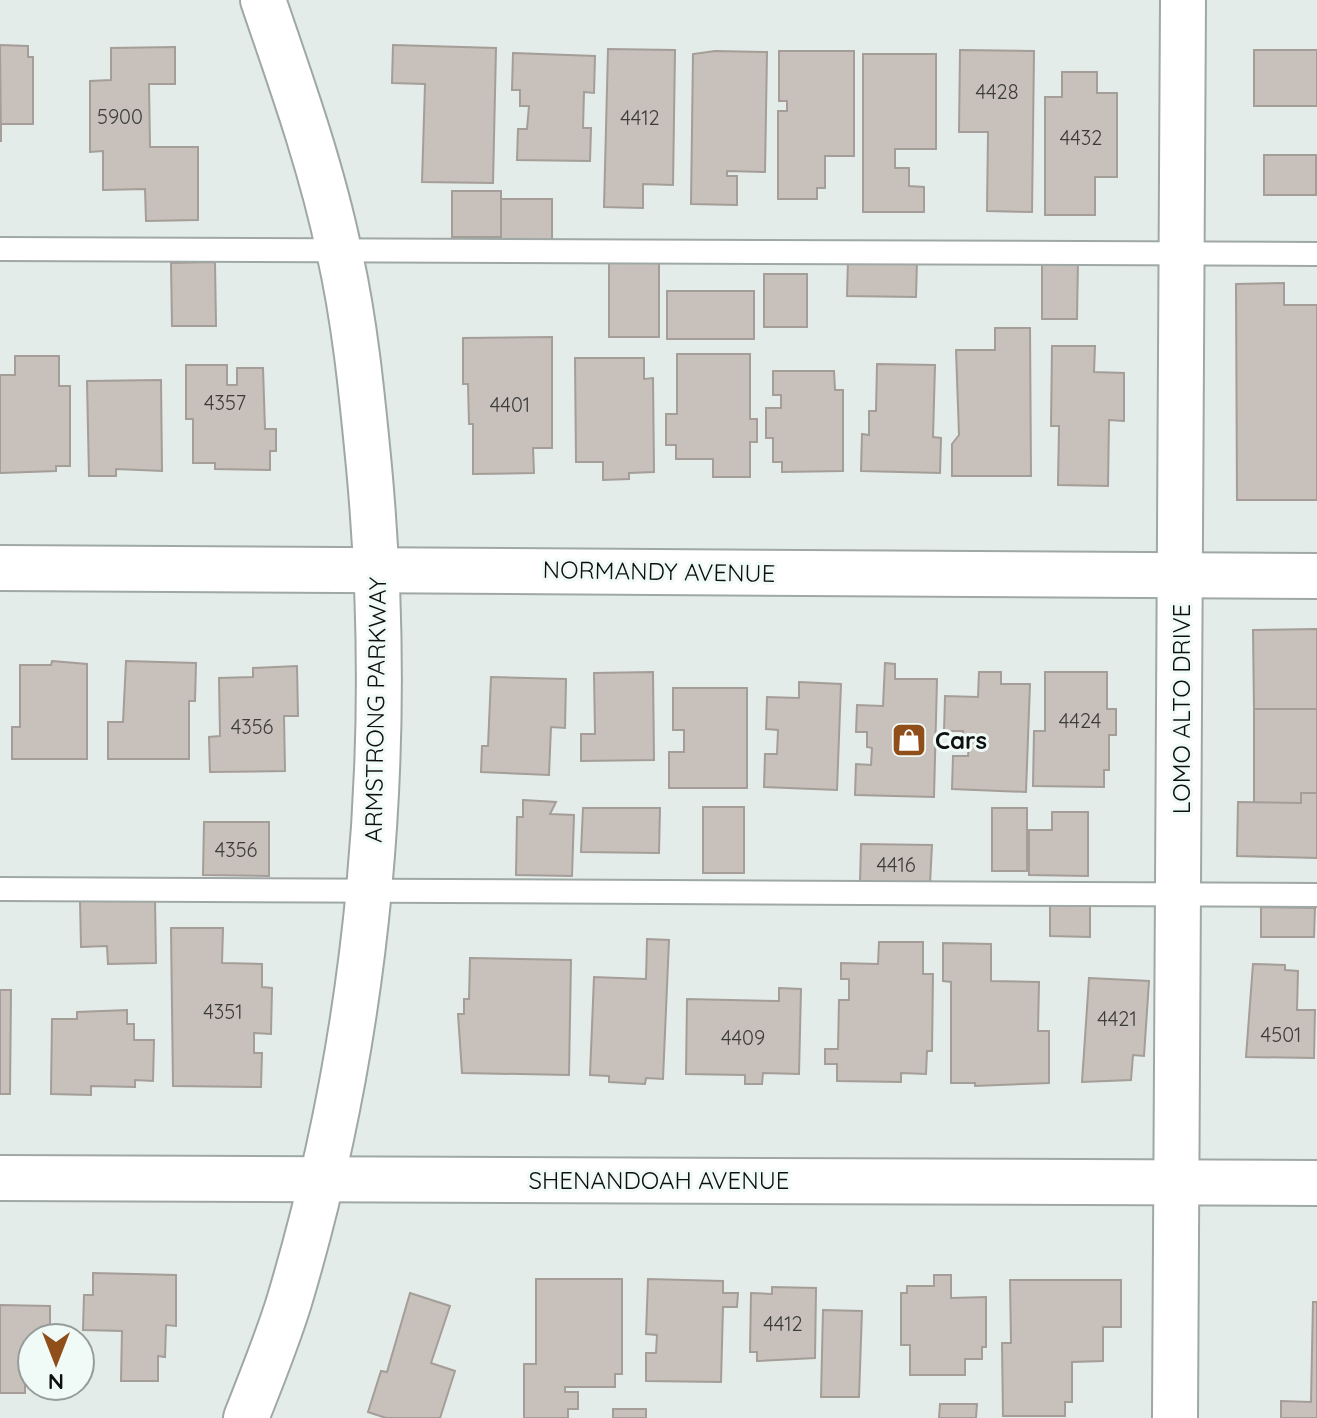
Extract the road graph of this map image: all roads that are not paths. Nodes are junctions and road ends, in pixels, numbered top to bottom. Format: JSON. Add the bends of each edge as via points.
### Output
{"nodes":[{"id":1,"x":263,"y":0,"type":"edge"},
{"id":2,"x":1183,"y":0,"type":"edge"},
{"id":3,"x":0,"y":249,"type":"edge"},
{"id":4,"x":340,"y":251,"type":"junction"},
{"id":5,"x":1183,"y":254,"type":"junction"},
{"id":6,"x":1317,"y":254,"type":"edge"},
{"id":7,"x":0,"y":568,"type":"edge"},
{"id":8,"x":379,"y":569,"type":"junction"},
{"id":9,"x":1182,"y":576,"type":"junction"},
{"id":10,"x":1317,"y":576,"type":"edge"},
{"id":11,"x":0,"y":889,"type":"edge"},
{"id":12,"x":370,"y":892,"type":"junction"},
{"id":13,"x":1180,"y":894,"type":"junction"},
{"id":14,"x":1317,"y":895,"type":"edge"},
{"id":15,"x":0,"y":1178,"type":"edge"},
{"id":16,"x":322,"y":1178,"type":"junction"},
{"id":17,"x":1174,"y":1183,"type":"junction"},
{"id":18,"x":1317,"y":1183,"type":"edge"},
{"id":19,"x":246,"y":1418,"type":"edge"},
{"id":20,"x":1175,"y":1418,"type":"edge"}],
"edges":[{"from":1,"to":4,"type":"street","name":"ARMSTRONG PARKWAY"},
{"from":2,"to":5,"type":"street","name":"LOMO ALTO DRIVE"},
{"from":3,"to":4,"type":"lane"},
{"from":4,"to":5,"type":"lane"},
{"from":4,"to":8,"type":"street","name":"ARMSTRONG PARKWAY","via":[[364,412]]},
{"from":5,"to":6,"type":"lane"},
{"from":5,"to":9,"type":"street","name":"LOMO ALTO DRIVE"},
{"from":7,"to":8,"type":"street","name":"NORMANDY AVENUE"},
{"from":8,"to":9,"type":"street","name":"NORMANDY AVENUE"},
{"from":8,"to":12,"type":"street","name":"ARMSTRONG PARKWAY","via":[[380,731]]},
{"from":9,"to":10,"type":"street","name":"NORMANDY AVENUE"},
{"from":9,"to":13,"type":"street","name":"LOMO ALTO DRIVE"},
{"from":11,"to":12,"type":"lane"},
{"from":12,"to":13,"type":"lane"},
{"from":12,"to":16,"type":"street","name":"ARMSTRONG PARKWAY","via":[[349,1046]]},
{"from":13,"to":14,"type":"lane"},
{"from":13,"to":17,"type":"street","name":"LOMO ALTO DRIVE"},
{"from":15,"to":16,"type":"street","name":"SHENANDOAH AVENUE"},
{"from":16,"to":17,"type":"street","name":"SHENANDOAH AVENUE"},
{"from":16,"to":19,"type":"street","name":"ARMSTRONG PARKWAY","via":[[289,1304]]},
{"from":17,"to":18,"type":"street","name":"SHENANDOAH AVENUE"},
{"from":17,"to":20,"type":"street","name":"LOMO ALTO DRIVE"}]}
